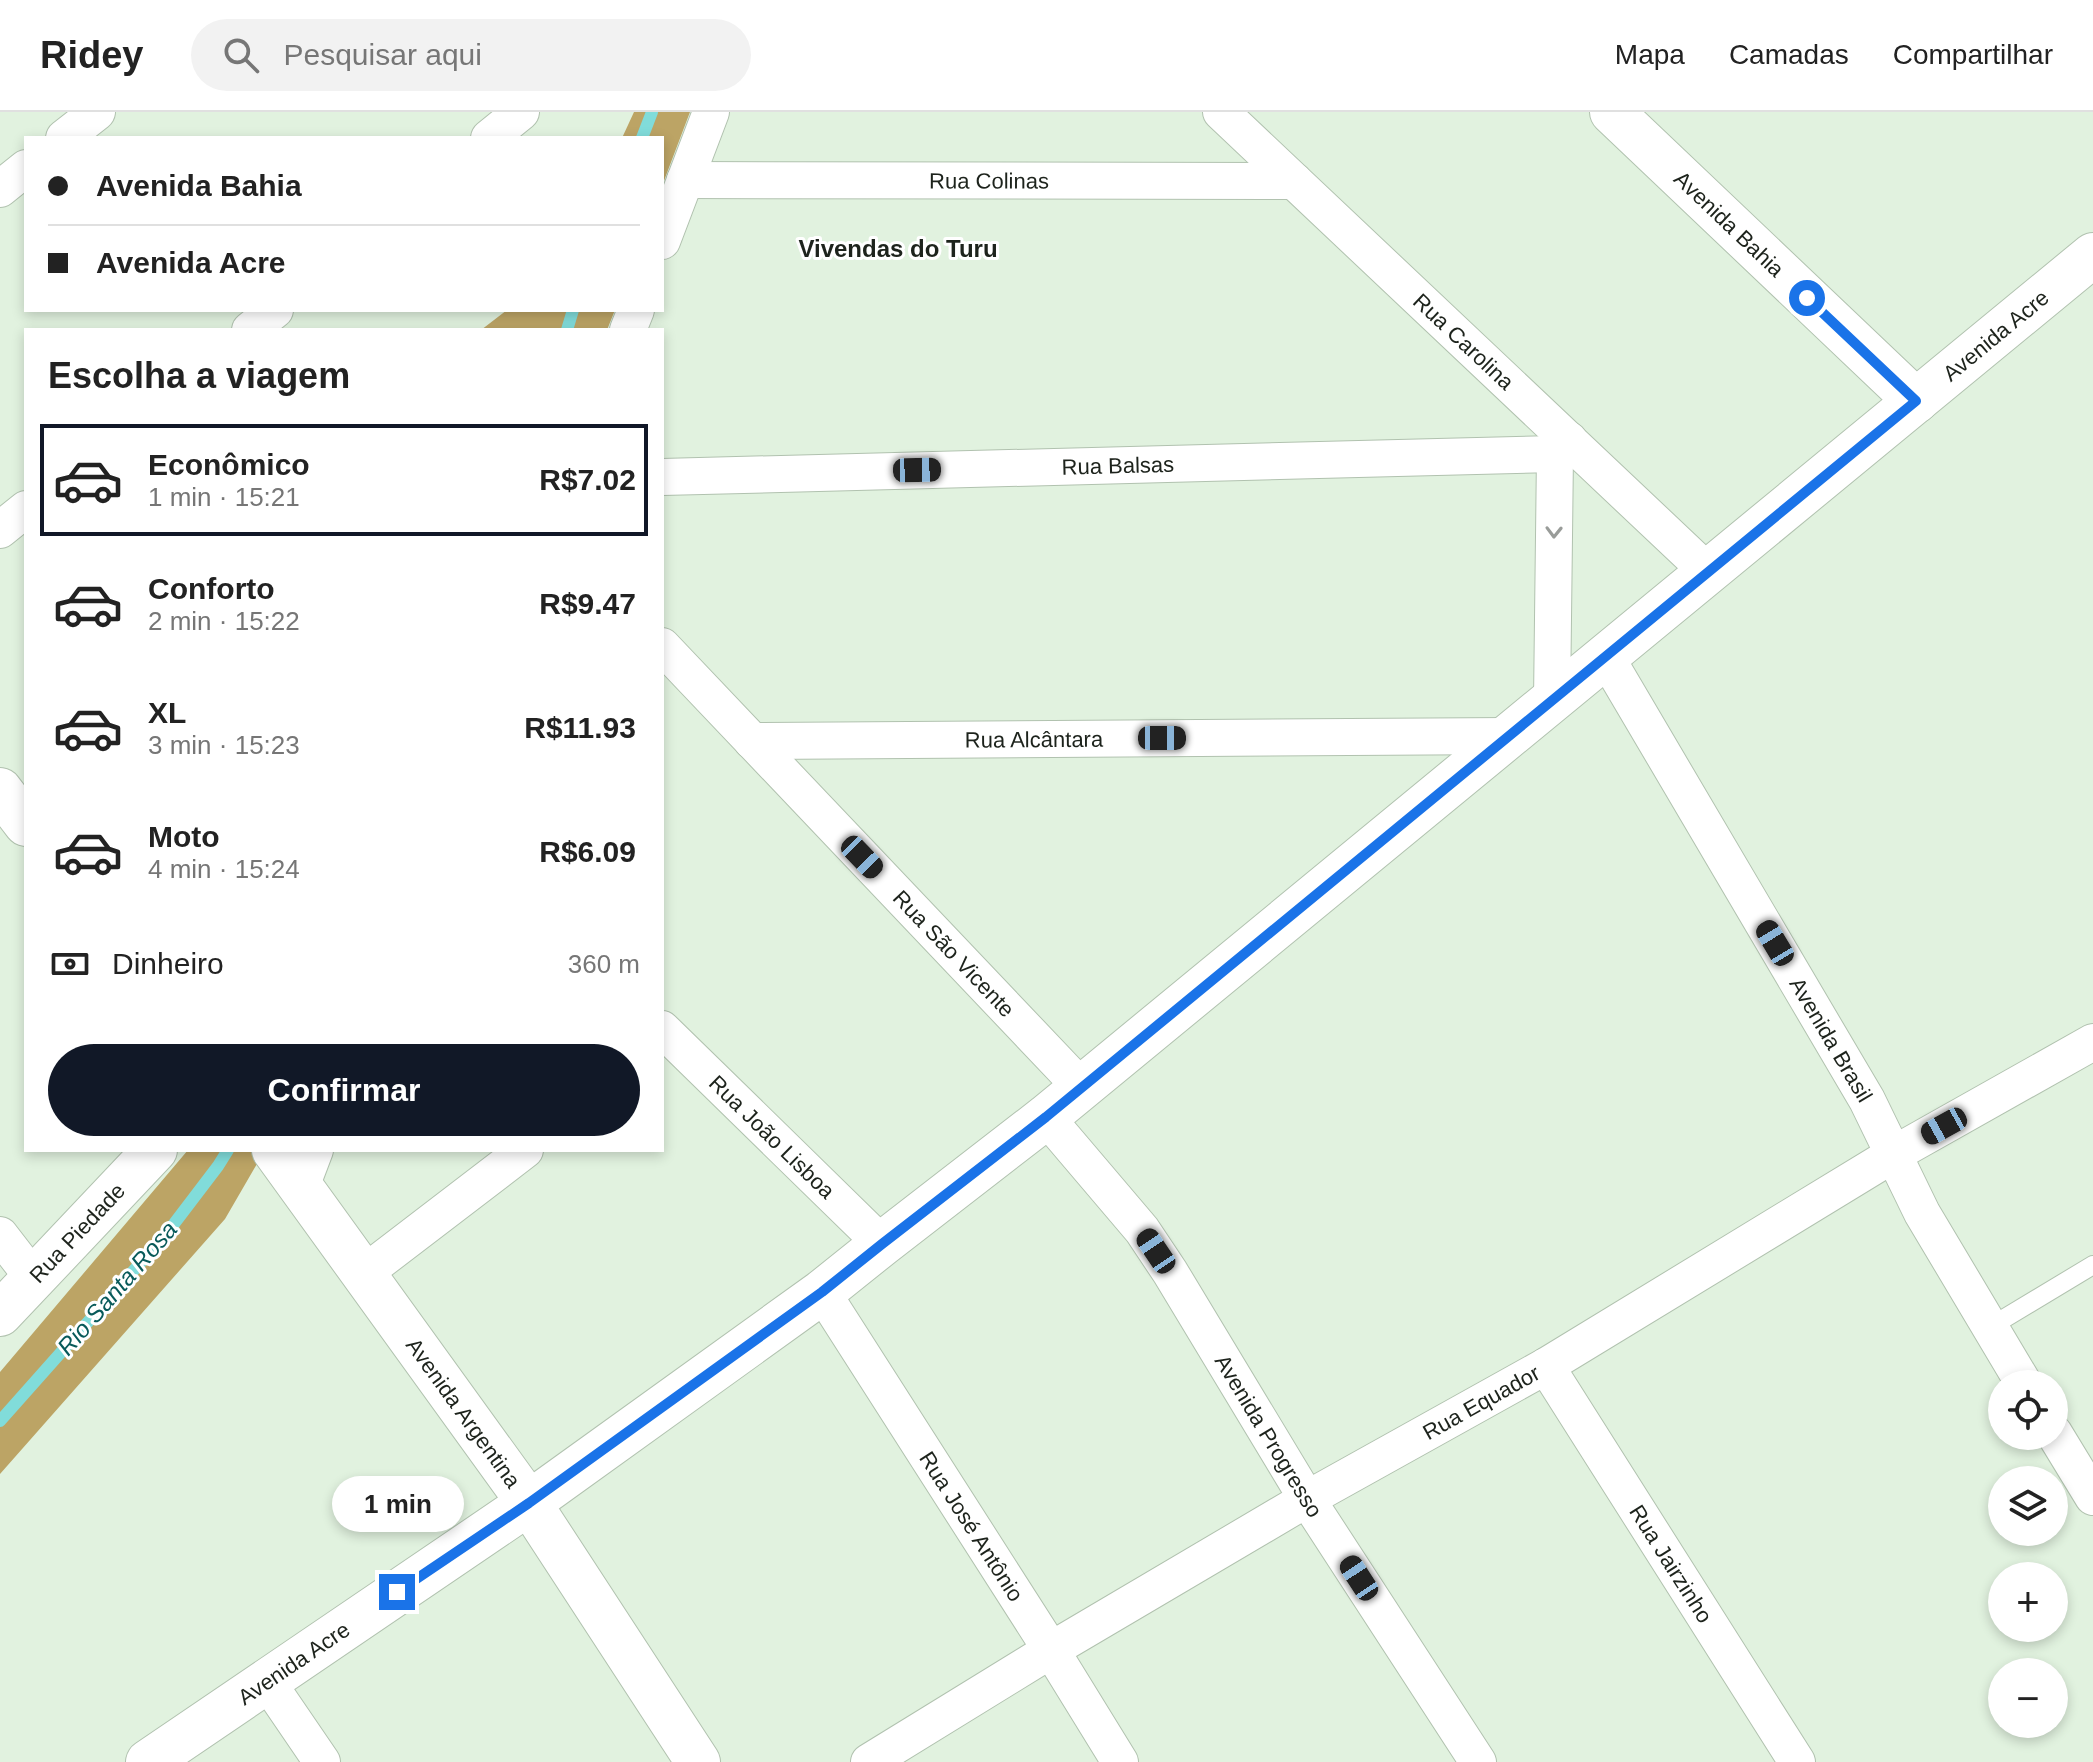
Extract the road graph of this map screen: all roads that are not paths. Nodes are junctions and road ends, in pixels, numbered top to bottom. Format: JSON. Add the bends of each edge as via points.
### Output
{"nodes":[{"id":1,"x":97,"y":112,"type":"edge"},
{"id":2,"x":521,"y":112,"type":"edge"},
{"id":3,"x":711,"y":112,"type":"edge"},
{"id":4,"x":1221,"y":112,"type":"edge"},
{"id":5,"x":1612,"y":112,"type":"edge"},
{"id":6,"x":67,"y":136,"type":"edge"},
{"id":7,"x":491,"y":136,"type":"edge"},
{"id":8,"x":24,"y":170,"type":"edge"},
{"id":9,"x":685,"y":180,"type":"junction"},
{"id":10,"x":1294,"y":181,"type":"junction"},
{"id":11,"x":0,"y":189,"type":"edge"},
{"id":12,"x":664,"y":236,"type":"edge"},
{"id":13,"x":2093,"y":255,"type":"edge"},
{"id":14,"x":272,"y":312,"type":"edge"},
{"id":15,"x":252,"y":328,"type":"edge"},
{"id":16,"x":1916,"y":401,"type":"junction"},
{"id":17,"x":1562,"y":447,"type":"junction"},
{"id":18,"x":664,"y":477,"type":"edge"},
{"id":19,"x":24,"y":511,"type":"edge"},
{"id":20,"x":0,"y":530,"type":"edge"},
{"id":21,"x":1708,"y":572,"type":"junction"},
{"id":22,"x":664,"y":648,"type":"edge"},
{"id":23,"x":1606,"y":657,"type":"junction"},
{"id":24,"x":1552,"y":701,"type":"junction"},
{"id":25,"x":1509,"y":736,"type":"junction"},
{"id":26,"x":752,"y":741,"type":"junction"},
{"id":27,"x":0,"y":790,"type":"edge"},
{"id":28,"x":24,"y":821,"type":"edge"},
{"id":29,"x":664,"y":1031,"type":"edge"},
{"id":30,"x":2093,"y":1042,"type":"edge"},
{"id":31,"x":1082,"y":1088,"type":"junction"},
{"id":32,"x":1046,"y":1117,"type":"junction"},
{"id":33,"x":153,"y":1152,"type":"edge"},
{"id":34,"x":522,"y":1152,"type":"edge"},
{"id":35,"x":1894,"y":1154,"type":"junction"},
{"id":36,"x":292,"y":1160,"type":"edge"},
{"id":37,"x":0,"y":1235,"type":"edge"},
{"id":38,"x":882,"y":1244,"type":"junction"},
{"id":39,"x":2093,"y":1265,"type":"edge"},
{"id":40,"x":363,"y":1274,"type":"junction"},
{"id":41,"x":34,"y":1279,"type":"junction"},
{"id":42,"x":822,"y":1292,"type":"junction"},
{"id":43,"x":0,"y":1314,"type":"edge"},
{"id":44,"x":1990,"y":1327,"type":"junction"},
{"id":45,"x":1546,"y":1366,"type":"junction"},
{"id":46,"x":2016,"y":1370,"type":"edge"},
{"id":47,"x":2064,"y":1450,"type":"edge"},
{"id":48,"x":2093,"y":1497,"type":"edge"},
{"id":49,"x":1307,"y":1499,"type":"junction"},
{"id":50,"x":529,"y":1503,"type":"junction"},
{"id":51,"x":1051,"y":1650,"type":"junction"},
{"id":52,"x":266,"y":1680,"type":"junction"},
{"id":53,"x":148,"y":1762,"type":"edge"},
{"id":54,"x":322,"y":1762,"type":"edge"},
{"id":55,"x":698,"y":1762,"type":"edge"},
{"id":56,"x":869,"y":1762,"type":"edge"},
{"id":57,"x":1120,"y":1762,"type":"edge"},
{"id":58,"x":1478,"y":1762,"type":"edge"},
{"id":59,"x":1797,"y":1762,"type":"edge"}],
"edges":[{"from":1,"to":6,"type":"street"},
{"from":2,"to":7,"type":"street"},
{"from":3,"to":9,"type":"street"},
{"from":4,"to":10,"type":"street","name":"Rua Carolina"},
{"from":5,"to":16,"type":"main road","name":"Avenida Bahia"},
{"from":8,"to":11,"type":"street"},
{"from":9,"to":10,"type":"street","name":"Rua Colinas"},
{"from":9,"to":12,"type":"street"},
{"from":10,"to":17,"type":"street","name":"Rua Carolina"},
{"from":13,"to":16,"type":"main road","name":"Avenida Acre"},
{"from":14,"to":15,"type":"street"},
{"from":16,"to":21,"type":"main road","name":"Avenida Acre"},
{"from":17,"to":18,"type":"street","name":"Rua Balsas"},
{"from":17,"to":21,"type":"street","name":"Rua Carolina"},
{"from":17,"to":24,"type":"street","one_way":true},
{"from":19,"to":20,"type":"street"},
{"from":21,"to":23,"type":"main road","name":"Avenida Acre"},
{"from":22,"to":26,"type":"street","name":"Rua São Vicente"},
{"from":23,"to":24,"type":"main road","name":"Avenida Acre"},
{"from":23,"to":35,"type":"street","name":"Avenida Brasil"},
{"from":24,"to":25,"type":"main road","name":"Avenida Acre"},
{"from":25,"to":26,"type":"street","name":"Rua Alcântara"},
{"from":25,"to":31,"type":"main road","name":"Avenida Acre"},
{"from":26,"to":31,"type":"street","name":"Rua São Vicente"},
{"from":27,"to":28,"type":"main road"},
{"from":29,"to":38,"type":"street","name":"Rua João Lisboa"},
{"from":30,"to":35,"type":"street","name":"Rua Equador"},
{"from":31,"to":32,"type":"main road","name":"Avenida Acre"},
{"from":32,"to":38,"type":"main road","name":"Avenida Acre"},
{"from":32,"to":49,"type":"street","name":"Avenida Progresso","via":[[1142,1230]]},
{"from":33,"to":41,"type":"main road","name":"Rua Piedade"},
{"from":34,"to":40,"type":"street"},
{"from":35,"to":44,"type":"street","name":"Avenida Brasil","via":[[1922,1213]]},
{"from":35,"to":45,"type":"street","name":"Rua Equador"},
{"from":36,"to":40,"type":"main road","name":"Avenida Argentina"},
{"from":37,"to":41,"type":"street"},
{"from":38,"to":42,"type":"main road","name":"Avenida Acre"},
{"from":39,"to":44,"type":"lane"},
{"from":40,"to":50,"type":"main road","name":"Avenida Argentina"},
{"from":41,"to":43,"type":"main road","name":"Rua Piedade"},
{"from":42,"to":50,"type":"main road","name":"Avenida Acre"},
{"from":42,"to":51,"type":"street","name":"Rua José Antônio"},
{"from":44,"to":46,"type":"street","name":"Avenida Brasil"},
{"from":45,"to":49,"type":"street","name":"Rua Equador"},
{"from":45,"to":59,"type":"street","name":"Rua Jairzinho"},
{"from":47,"to":48,"type":"street"},
{"from":49,"to":51,"type":"street","name":"Rua Equador"},
{"from":49,"to":58,"type":"street","name":"Avenida Progresso"},
{"from":50,"to":52,"type":"main road","name":"Avenida Acre"},
{"from":50,"to":55,"type":"main road","name":"Avenida Argentina"},
{"from":51,"to":56,"type":"street","name":"Rua Equador"},
{"from":51,"to":57,"type":"street","name":"Rua José Antônio"},
{"from":52,"to":53,"type":"main road","name":"Avenida Acre"},
{"from":52,"to":54,"type":"street"}]}
